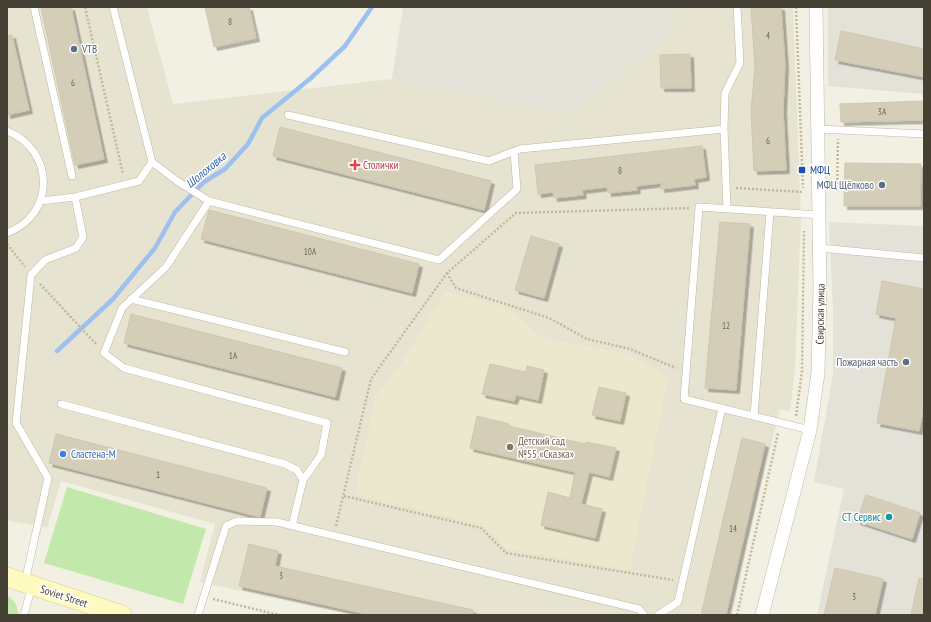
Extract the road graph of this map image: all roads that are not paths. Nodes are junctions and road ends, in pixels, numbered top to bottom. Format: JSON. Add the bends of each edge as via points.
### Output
{"nodes":[{"id":1,"x":34,"y":7,"type":"edge"},
{"id":2,"x":113,"y":7,"type":"edge"},
{"id":3,"x":737,"y":7,"type":"edge"},
{"id":4,"x":816,"y":7,"type":"edge"},
{"id":5,"x":288,"y":115,"type":"dead end"},
{"id":6,"x":724,"y":129,"type":"junction"},
{"id":7,"x":818,"y":129,"type":"junction"},
{"id":8,"x":7,"y":131,"type":"edge"},
{"id":9,"x":924,"y":134,"type":"edge"},
{"id":10,"x":514,"y":152,"type":"junction"},
{"id":11,"x":152,"y":162,"type":"junction"},
{"id":12,"x":72,"y":176,"type":"dead end"},
{"id":13,"x":75,"y":197,"type":"junction"},
{"id":14,"x":41,"y":200,"type":"junction"},
{"id":15,"x":210,"y":201,"type":"junction"},
{"id":16,"x":727,"y":209,"type":"junction"},
{"id":17,"x":770,"y":212,"type":"junction"},
{"id":18,"x":819,"y":215,"type":"junction"},
{"id":19,"x":7,"y":233,"type":"edge"},
{"id":20,"x":820,"y":248,"type":"junction"},
{"id":21,"x":924,"y":258,"type":"edge"},
{"id":22,"x":131,"y":299,"type":"junction"},
{"id":23,"x":345,"y":352,"type":"dead end"},
{"id":24,"x":61,"y":404,"type":"dead end"},
{"id":25,"x":722,"y":408,"type":"junction"},
{"id":26,"x":754,"y":416,"type":"junction"},
{"id":27,"x":810,"y":430,"type":"junction"},
{"id":28,"x":303,"y":480,"type":"junction"},
{"id":29,"x":292,"y":526,"type":"junction"},
{"id":30,"x":21,"y":582,"type":"edge"},
{"id":31,"x":24,"y":615,"type":"edge"},
{"id":32,"x":122,"y":615,"type":"edge"},
{"id":33,"x":198,"y":615,"type":"edge"},
{"id":34,"x":644,"y":615,"type":"edge"},
{"id":35,"x":658,"y":615,"type":"edge"},
{"id":36,"x":762,"y":615,"type":"edge"}],
"edges":[{"from":1,"to":12,"type":"lane"},
{"from":2,"to":11,"type":"lane"},
{"from":3,"to":6,"type":"lane","via":[[740,64],[725,93]]},
{"from":4,"to":7,"type":"street","name":"Свирская улица"},
{"from":5,"to":10,"type":"lane","via":[[489,161]]},
{"from":6,"to":10,"type":"lane"},
{"from":6,"to":16,"type":"lane"},
{"from":7,"to":9,"type":"lane"},
{"from":7,"to":18,"type":"street","name":"Свирская улица"},
{"from":8,"to":14,"type":"lane","via":[[15,134],[29,146],[42,167],[44,189]]},
{"from":10,"to":15,"type":"lane","via":[[517,189],[439,260]]},
{"from":11,"to":13,"type":"lane","via":[[139,182]]},
{"from":11,"to":15,"type":"lane"},
{"from":13,"to":14,"type":"lane"},
{"from":13,"to":30,"type":"lane","via":[[83,237],[76,248],[45,260],[31,275],[16,423],[48,478]]},
{"from":14,"to":19,"type":"lane","via":[[32,216],[17,230]]},
{"from":15,"to":22,"type":"lane","via":[[166,267]]},
{"from":16,"to":17,"type":"lane"},
{"from":16,"to":25,"type":"lane","via":[[699,207],[684,399]]},
{"from":17,"to":18,"type":"lane"},
{"from":17,"to":26,"type":"lane"},
{"from":18,"to":20,"type":"street","name":"Свирская улица"},
{"from":20,"to":21,"type":"lane"},
{"from":20,"to":27,"type":"street","name":"Свирская улица","via":[[818,373]]},
{"from":22,"to":23,"type":"lane"},
{"from":22,"to":28,"type":"lane","via":[[122,308],[104,353],[124,368],[326,423],[321,455]]},
{"from":24,"to":28,"type":"lane","via":[[285,464],[297,470]]},
{"from":25,"to":26,"type":"lane"},
{"from":25,"to":35,"type":"lane","via":[[678,602]]},
{"from":26,"to":27,"type":"lane"},
{"from":27,"to":36,"type":"street","name":"Свирская улица"},
{"from":28,"to":29,"type":"lane"},
{"from":29,"to":33,"type":"lane","via":[[277,522],[237,521],[226,526]]},
{"from":29,"to":34,"type":"lane","via":[[639,609]]},
{"from":30,"to":31,"type":"lane"},
{"from":30,"to":32,"type":"main road","name":"Soviet Street"}]}
